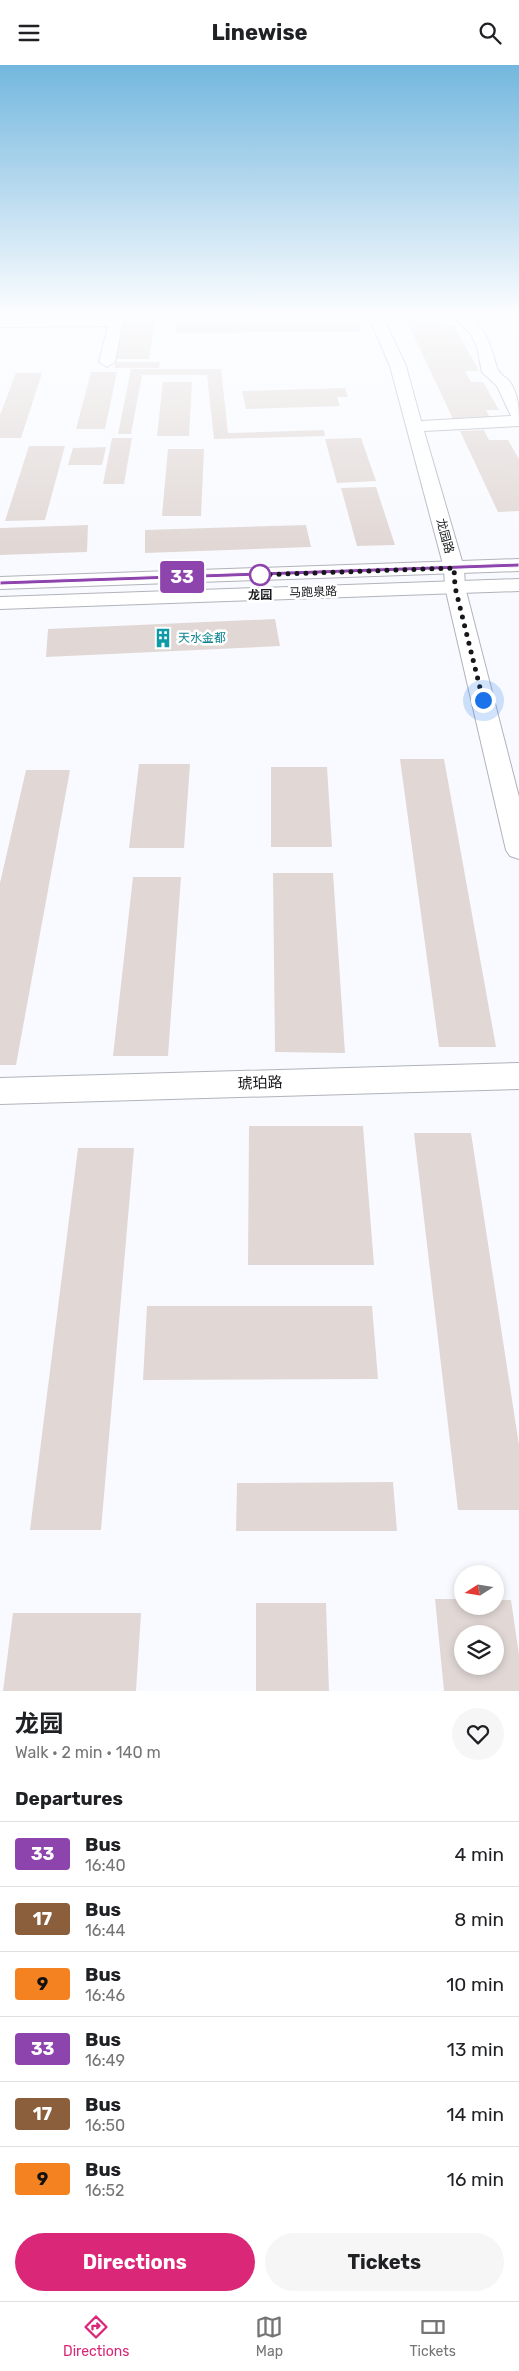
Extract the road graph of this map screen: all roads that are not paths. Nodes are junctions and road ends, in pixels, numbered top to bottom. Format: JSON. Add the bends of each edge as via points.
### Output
{"nodes":[{"id":1,"x":405,"y":391,"type":"edge"},
{"id":2,"x":507,"y":391,"type":"edge"},
{"id":3,"x":519,"y":417,"type":"edge"},
{"id":4,"x":519,"y":421,"type":"edge"},
{"id":5,"x":415,"y":426,"type":"junction"},
{"id":6,"x":519,"y":565,"type":"edge"},
{"id":7,"x":454,"y":577,"type":"junction"},
{"id":8,"x":519,"y":585,"type":"edge"},
{"id":9,"x":6,"y":593,"type":"edge"},
{"id":10,"x":519,"y":850,"type":"edge"},
{"id":11,"x":519,"y":1075,"type":"edge"},
{"id":12,"x":0,"y":1091,"type":"edge"}],
"edges":[{"from":1,"to":5,"type":"street","name":"龙园路"},
{"from":2,"to":3,"type":"street"},
{"from":4,"to":5,"type":"street"},
{"from":5,"to":7,"type":"street","name":"龙园路"},
{"from":6,"to":7,"type":"street","name":"马跑泉路"},
{"from":7,"to":8,"type":"street","name":"马跑泉路"},
{"from":7,"to":9,"type":"street","name":"马跑泉路"},
{"from":7,"to":10,"type":"street","name":"龙园路"},
{"from":11,"to":12,"type":"street","name":"琥珀路"}]}
